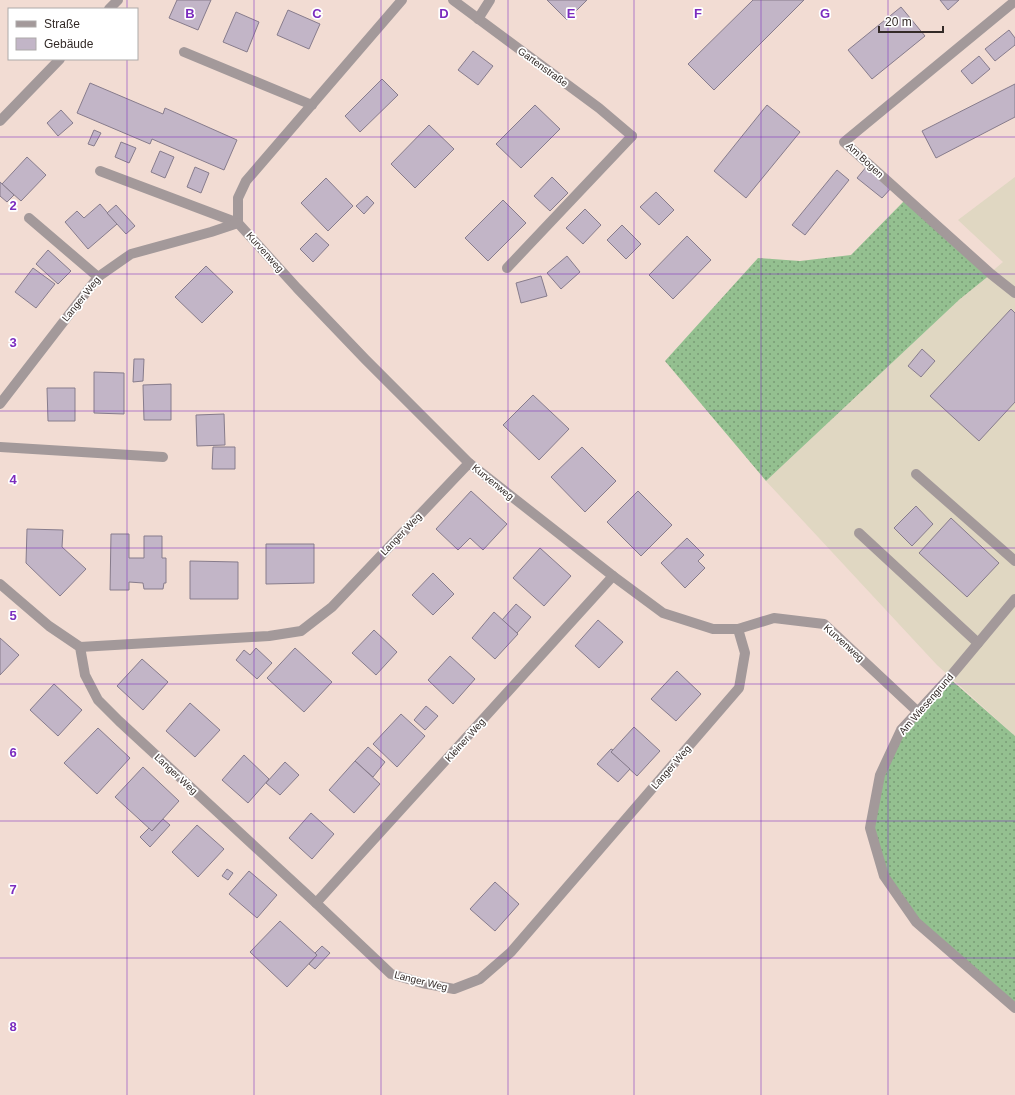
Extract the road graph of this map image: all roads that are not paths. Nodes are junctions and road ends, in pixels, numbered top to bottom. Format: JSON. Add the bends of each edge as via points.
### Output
{"nodes":[{"id":1,"x":118,"y":0,"type":"edge"},
{"id":2,"x":402,"y":0,"type":"edge"},
{"id":3,"x":452,"y":0,"type":"edge"},
{"id":4,"x":490,"y":0,"type":"edge"},
{"id":5,"x":1015,"y":1,"type":"edge"},
{"id":6,"x":110,"y":8,"type":"edge"},
{"id":7,"x":478,"y":19,"type":"junction"},
{"id":8,"x":184,"y":52,"type":"dead end"},
{"id":9,"x":59,"y":60,"type":"edge"},
{"id":10,"x":312,"y":105,"type":"junction"},
{"id":11,"x":0,"y":121,"type":"edge"},
{"id":12,"x":100,"y":171,"type":"dead end"},
{"id":13,"x":28,"y":218,"type":"dead end"},
{"id":14,"x":238,"y":223,"type":"junction"},
{"id":15,"x":507,"y":268,"type":"dead end"},
{"id":16,"x":98,"y":276,"type":"junction"},
{"id":17,"x":1015,"y":293,"type":"edge"},
{"id":18,"x":1,"y":401,"type":"edge"},
{"id":19,"x":0,"y":448,"type":"edge"},
{"id":20,"x":163,"y":457,"type":"dead end"},
{"id":21,"x":469,"y":463,"type":"junction"},
{"id":22,"x":916,"y":474,"type":"dead end"},
{"id":23,"x":859,"y":533,"type":"dead end"},
{"id":24,"x":1015,"y":561,"type":"edge"},
{"id":25,"x":613,"y":576,"type":"junction"},
{"id":26,"x":0,"y":584,"type":"edge"},
{"id":27,"x":1015,"y":599,"type":"edge"},
{"id":28,"x":738,"y":629,"type":"junction"},
{"id":29,"x":978,"y":643,"type":"junction"},
{"id":30,"x":80,"y":647,"type":"junction"},
{"id":31,"x":918,"y":712,"type":"junction"},
{"id":32,"x":316,"y":903,"type":"junction"},
{"id":33,"x":1015,"y":1008,"type":"edge"}],
"edges":[{"from":1,"to":6,"type":"street"},
{"from":2,"to":10,"type":"street","name":"Kurvenweg"},
{"from":3,"to":7,"type":"street","name":"Gartenstraße"},
{"from":4,"to":7,"type":"street"},
{"from":5,"to":17,"type":"street","name":"Am Bogen","via":[[844,142]]},
{"from":7,"to":15,"type":"street","name":"Gartenstraße","via":[[599,108],[632,136]]},
{"from":8,"to":10,"type":"street"},
{"from":9,"to":11,"type":"street"},
{"from":10,"to":14,"type":"street","name":"Kurvenweg","via":[[246,181],[238,198]]},
{"from":12,"to":14,"type":"street"},
{"from":13,"to":16,"type":"street"},
{"from":14,"to":16,"type":"street","name":"Langer Weg","via":[[131,254]]},
{"from":14,"to":21,"type":"street","name":"Kurvenweg","via":[[365,359]]},
{"from":16,"to":18,"type":"street","name":"Langer Weg"},
{"from":19,"to":20,"type":"street"},
{"from":21,"to":25,"type":"street","name":"Kurvenweg"},
{"from":21,"to":30,"type":"street","name":"Langer Weg","via":[[332,607],[301,631],[269,636]]},
{"from":22,"to":24,"type":"street"},
{"from":23,"to":29,"type":"street"},
{"from":25,"to":28,"type":"street","name":"Kurvenweg","via":[[662,613],[713,629]]},
{"from":25,"to":32,"type":"street","name":"Kleiner Weg"},
{"from":26,"to":30,"type":"street","via":[[49,626]]},
{"from":27,"to":29,"type":"street","name":"Am Wiesengrund"},
{"from":28,"to":31,"type":"street","name":"Kurvenweg","via":[[774,618],[824,624]]},
{"from":28,"to":32,"type":"street","name":"Langer Weg","via":[[745,652],[739,688],[511,952],[480,979],[454,989],[391,974]]},
{"from":29,"to":31,"type":"street","name":"Am Wiesengrund"},
{"from":30,"to":32,"type":"street","name":"Langer Weg","via":[[85,675],[98,700]]},
{"from":31,"to":33,"type":"street","name":"Am Wiesengrund","via":[[901,730],[880,776],[870,828],[884,876],[916,922]]}]}
